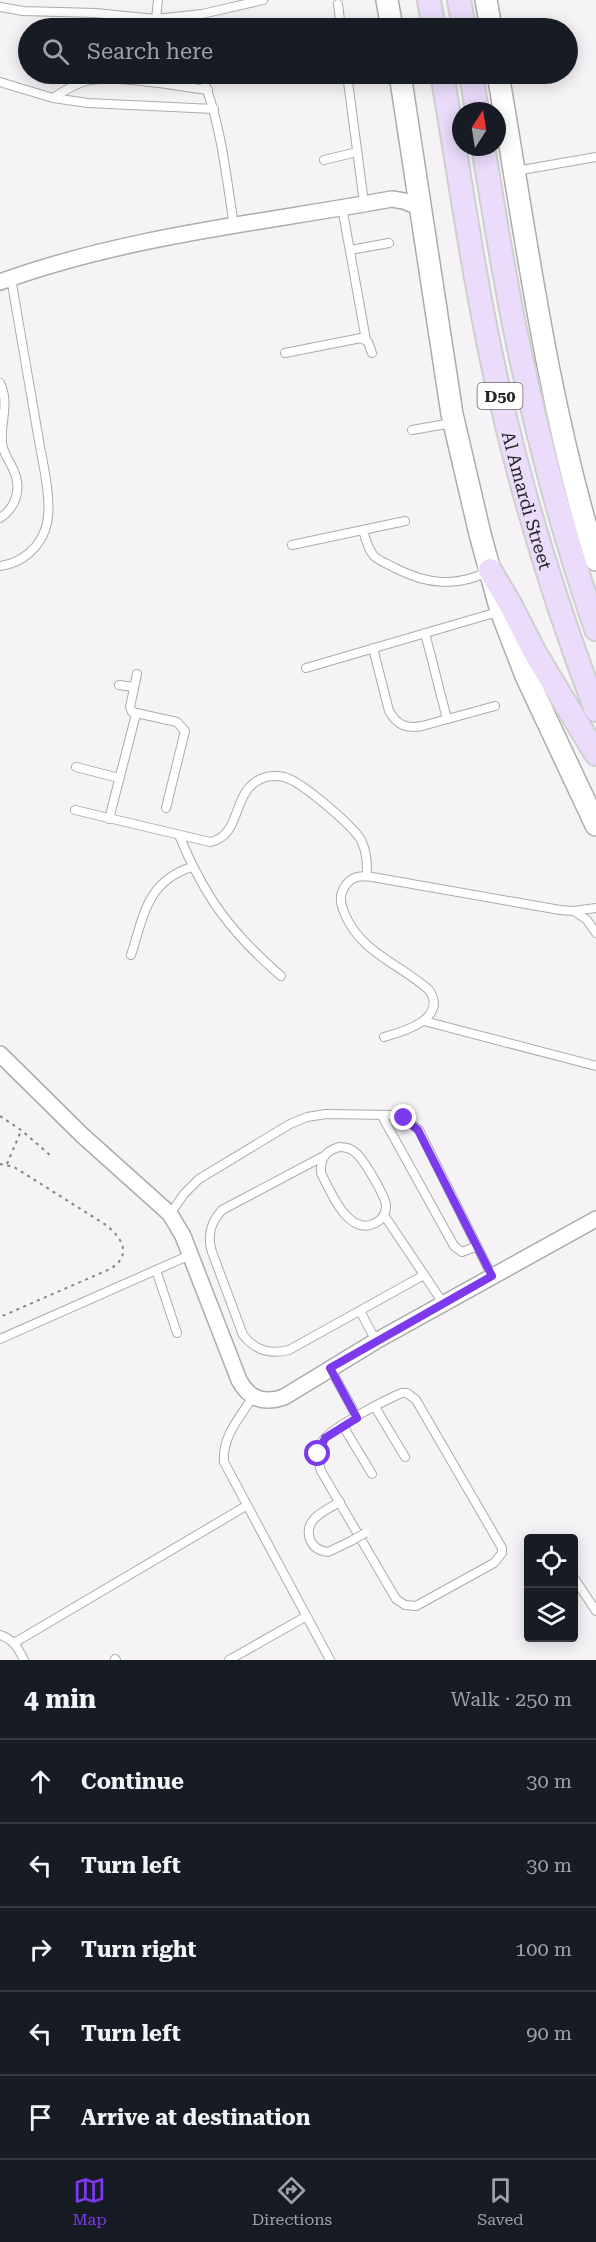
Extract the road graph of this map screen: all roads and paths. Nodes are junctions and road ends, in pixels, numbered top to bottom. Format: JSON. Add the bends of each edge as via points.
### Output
{"nodes":[{"id":1,"x":158,"y":0,"type":"edge"},
{"id":2,"x":263,"y":0,"type":"edge"},
{"id":3,"x":387,"y":0,"type":"edge"},
{"id":4,"x":429,"y":0,"type":"edge"},
{"id":5,"x":459,"y":0,"type":"edge"},
{"id":6,"x":486,"y":0,"type":"edge"},
{"id":7,"x":338,"y":4,"type":"dead end"},
{"id":8,"x":0,"y":6,"type":"edge"},
{"id":9,"x":175,"y":17,"type":"joint"},
{"id":10,"x":146,"y":18,"type":"edge"},
{"id":11,"x":156,"y":18,"type":"edge"},
{"id":12,"x":166,"y":18,"type":"edge"},
{"id":13,"x":340,"y":18,"type":"edge"},
{"id":14,"x":390,"y":18,"type":"edge"},
{"id":15,"x":432,"y":18,"type":"edge"},
{"id":16,"x":462,"y":18,"type":"edge"},
{"id":17,"x":489,"y":18,"type":"edge"},
{"id":18,"x":0,"y":82,"type":"edge"},
{"id":19,"x":79,"y":84,"type":"edge"},
{"id":20,"x":156,"y":84,"type":"edge"},
{"id":21,"x":205,"y":84,"type":"edge"},
{"id":22,"x":348,"y":84,"type":"edge"},
{"id":23,"x":402,"y":84,"type":"edge"},
{"id":24,"x":444,"y":84,"type":"edge"},
{"id":25,"x":473,"y":84,"type":"edge"},
{"id":26,"x":500,"y":84,"type":"edge"},
{"id":27,"x":208,"y":90,"type":"junction"},
{"id":28,"x":53,"y":98,"type":"junction"},
{"id":29,"x":476,"y":102,"type":"edge"},
{"id":30,"x":214,"y":109,"type":"junction"},
{"id":31,"x":357,"y":152,"type":"junction"},
{"id":32,"x":484,"y":156,"type":"edge"},
{"id":33,"x":596,"y":157,"type":"edge"},
{"id":34,"x":324,"y":160,"type":"dead end"},
{"id":35,"x":416,"y":172,"type":"junction"},
{"id":36,"x":515,"y":172,"type":"junction"},
{"id":37,"x":392,"y":198,"type":"junction"},
{"id":38,"x":364,"y":203,"type":"junction"},
{"id":39,"x":342,"y":207,"type":"junction"},
{"id":40,"x":422,"y":209,"type":"junction"},
{"id":41,"x":234,"y":226,"type":"junction"},
{"id":42,"x":389,"y":243,"type":"dead end"},
{"id":43,"x":350,"y":249,"type":"junction"},
{"id":44,"x":6,"y":280,"type":"edge"},
{"id":45,"x":366,"y":339,"type":"junction"},
{"id":46,"x":285,"y":353,"type":"dead end"},
{"id":47,"x":372,"y":353,"type":"dead end"},
{"id":48,"x":0,"y":383,"type":"edge"},
{"id":49,"x":454,"y":422,"type":"junction"},
{"id":50,"x":412,"y":430,"type":"dead end"},
{"id":51,"x":0,"y":518,"type":"edge"},
{"id":52,"x":405,"y":521,"type":"dead end"},
{"id":53,"x":363,"y":530,"type":"junction"},
{"id":54,"x":292,"y":545,"type":"dead end"},
{"id":55,"x":596,"y":560,"type":"edge"},
{"id":56,"x":0,"y":566,"type":"edge"},
{"id":57,"x":490,"y":570,"type":"junction"},
{"id":58,"x":501,"y":611,"type":"junction"},
{"id":59,"x":596,"y":629,"type":"edge"},
{"id":60,"x":425,"y":633,"type":"junction"},
{"id":61,"x":373,"y":648,"type":"junction"},
{"id":62,"x":306,"y":668,"type":"dead end"},
{"id":63,"x":137,"y":674,"type":"dead end"},
{"id":64,"x":119,"y":685,"type":"dead end"},
{"id":65,"x":134,"y":687,"type":"junction"},
{"id":66,"x":495,"y":706,"type":"dead end"},
{"id":67,"x":596,"y":710,"type":"edge"},
{"id":68,"x":136,"y":714,"type":"junction"},
{"id":69,"x":447,"y":719,"type":"junction"},
{"id":70,"x":596,"y":754,"type":"edge"},
{"id":71,"x":76,"y":767,"type":"dead end"},
{"id":72,"x":119,"y":778,"type":"junction"},
{"id":73,"x":166,"y":808,"type":"dead end"},
{"id":74,"x":75,"y":810,"type":"dead end"},
{"id":75,"x":109,"y":819,"type":"junction"},
{"id":76,"x":596,"y":825,"type":"edge"},
{"id":77,"x":178,"y":835,"type":"junction"},
{"id":78,"x":192,"y":867,"type":"junction"},
{"id":79,"x":367,"y":876,"type":"junction"},
{"id":80,"x":596,"y":908,"type":"edge"},
{"id":81,"x":574,"y":911,"type":"junction"},
{"id":82,"x":596,"y":933,"type":"edge"},
{"id":83,"x":131,"y":955,"type":"dead end"},
{"id":84,"x":281,"y":976,"type":"dead end"},
{"id":85,"x":424,"y":1021,"type":"junction"},
{"id":86,"x":384,"y":1037,"type":"dead end"},
{"id":87,"x":0,"y":1054,"type":"edge"},
{"id":88,"x":596,"y":1066,"type":"edge"},
{"id":89,"x":0,"y":1116,"type":"edge"},
{"id":90,"x":382,"y":1116,"type":"junction"},
{"id":91,"x":21,"y":1130,"type":"junction"},
{"id":92,"x":50,"y":1155,"type":"dead end"},
{"id":93,"x":324,"y":1156,"type":"junction"},
{"id":94,"x":0,"y":1164,"type":"edge"},
{"id":95,"x":7,"y":1164,"type":"junction"},
{"id":96,"x":170,"y":1214,"type":"junction"},
{"id":97,"x":384,"y":1215,"type":"junction"},
{"id":98,"x":596,"y":1219,"type":"edge"},
{"id":99,"x":477,"y":1246,"type":"junction"},
{"id":100,"x":190,"y":1255,"type":"junction"},
{"id":101,"x":156,"y":1270,"type":"junction"},
{"id":102,"x":424,"y":1275,"type":"junction"},
{"id":103,"x":492,"y":1276,"type":"junction"},
{"id":104,"x":443,"y":1302,"type":"junction"},
{"id":105,"x":360,"y":1311,"type":"junction"},
{"id":106,"x":0,"y":1317,"type":"edge"},
{"id":107,"x":177,"y":1334,"type":"dead end"},
{"id":108,"x":0,"y":1339,"type":"edge"},
{"id":109,"x":376,"y":1341,"type":"junction"},
{"id":110,"x":330,"y":1368,"type":"junction"},
{"id":111,"x":252,"y":1397,"type":"junction"},
{"id":112,"x":375,"y":1407,"type":"junction"},
{"id":113,"x":357,"y":1418,"type":"junction"},
{"id":114,"x":343,"y":1426,"type":"junction"},
{"id":115,"x":405,"y":1457,"type":"dead end"},
{"id":116,"x":372,"y":1474,"type":"dead end"},
{"id":117,"x":339,"y":1502,"type":"junction"},
{"id":118,"x":246,"y":1506,"type":"junction"},
{"id":119,"x":368,"y":1532,"type":"dead end"},
{"id":120,"x":578,"y":1585,"type":"edge"},
{"id":121,"x":596,"y":1611,"type":"edge"},
{"id":122,"x":305,"y":1617,"type":"junction"},
{"id":123,"x":0,"y":1635,"type":"edge"},
{"id":124,"x":14,"y":1643,"type":"junction"},
{"id":125,"x":24,"y":1660,"type":"edge"},
{"id":126,"x":229,"y":1660,"type":"edge"},
{"id":127,"x":330,"y":1660,"type":"edge"}],
"edges":[{"from":1,"to":11,"type":"lane"},
{"from":2,"to":9,"type":"lane"},
{"from":3,"to":14,"type":"street"},
{"from":4,"to":15,"type":"main road"},
{"from":5,"to":16,"type":"main road"},
{"from":6,"to":17,"type":"street"},
{"from":7,"to":13,"type":"lane"},
{"from":8,"to":10,"type":"lane","via":[[24,11]]},
{"from":9,"to":12,"type":"lane"},
{"from":18,"to":28,"type":"lane"},
{"from":19,"to":28,"type":"lane"},
{"from":20,"to":27,"type":"lane"},
{"from":21,"to":27,"type":"lane"},
{"from":22,"to":31,"type":"lane"},
{"from":23,"to":35,"type":"street"},
{"from":24,"to":67,"type":"main road","name":"Al Amardi Street","number":"D50","via":[[504,414],[549,579]]},
{"from":25,"to":29,"type":"main road"},
{"from":26,"to":36,"type":"street"},
{"from":27,"to":30,"type":"lane"},
{"from":28,"to":30,"type":"lane"},
{"from":30,"to":41,"type":"lane"},
{"from":31,"to":34,"type":"lane"},
{"from":31,"to":38,"type":"lane"},
{"from":32,"to":59,"type":"main road","name":"Al Amardi Street","number":"D50","via":[[532,410]]},
{"from":33,"to":36,"type":"lane"},
{"from":35,"to":37,"type":"street"},
{"from":35,"to":40,"type":"street"},
{"from":36,"to":55,"type":"street","via":[[553,392]]},
{"from":37,"to":38,"type":"street"},
{"from":37,"to":40,"type":"street"},
{"from":38,"to":39,"type":"street"},
{"from":39,"to":41,"type":"street"},
{"from":39,"to":43,"type":"lane"},
{"from":40,"to":49,"type":"street"},
{"from":41,"to":44,"type":"street","via":[[145,242]]},
{"from":42,"to":43,"type":"lane"},
{"from":43,"to":45,"type":"lane"},
{"from":44,"to":56,"type":"lane","via":[[46,483],[48,522],[41,540],[28,555],[11,565]]},
{"from":45,"to":46,"type":"lane"},
{"from":45,"to":47,"type":"lane"},
{"from":48,"to":51,"type":"lane","via":[[6,408],[2,444],[18,484],[16,500]]},
{"from":49,"to":50,"type":"lane"},
{"from":49,"to":57,"type":"street"},
{"from":52,"to":53,"type":"lane"},
{"from":53,"to":54,"type":"lane"},
{"from":53,"to":57,"type":"lane","via":[[374,555],[428,581],[459,583]]},
{"from":57,"to":58,"type":"street"},
{"from":57,"to":70,"type":"main road"},
{"from":58,"to":60,"type":"lane"},
{"from":58,"to":76,"type":"street","via":[[537,702]]},
{"from":60,"to":61,"type":"lane"},
{"from":60,"to":69,"type":"lane"},
{"from":61,"to":62,"type":"lane"},
{"from":61,"to":69,"type":"lane","via":[[394,720],[412,728]]},
{"from":63,"to":65,"type":"lane"},
{"from":64,"to":65,"type":"lane"},
{"from":65,"to":68,"type":"lane","via":[[130,707]]},
{"from":66,"to":69,"type":"lane"},
{"from":68,"to":72,"type":"lane"},
{"from":68,"to":73,"type":"lane","via":[[177,722],[185,731]]},
{"from":71,"to":72,"type":"lane"},
{"from":72,"to":75,"type":"lane"},
{"from":74,"to":75,"type":"lane"},
{"from":75,"to":77,"type":"lane"},
{"from":77,"to":78,"type":"lane"},
{"from":77,"to":79,"type":"lane","via":[[210,842],[219,840],[227,835],[250,785],[273,776],[286,778],[354,829],[367,859]]},
{"from":78,"to":83,"type":"lane","via":[[171,876],[154,891]]},
{"from":78,"to":84,"type":"lane","via":[[231,927]]},
{"from":79,"to":81,"type":"lane"},
{"from":79,"to":85,"type":"lane","via":[[355,876],[346,883],[341,905],[356,935],[368,947],[429,990],[435,1006]]},
{"from":80,"to":81,"type":"lane"},
{"from":81,"to":82,"type":"lane"},
{"from":85,"to":86,"type":"lane"},
{"from":85,"to":88,"type":"lane"},
{"from":87,"to":96,"type":"street"},
{"from":89,"to":91,"type":"path"},
{"from":90,"to":96,"type":"lane","via":[[326,1114],[298,1120],[199,1179]]},
{"from":90,"to":99,"type":"lane","via":[[404,1118],[418,1130]]},
{"from":90,"to":99,"type":"lane","via":[[454,1246],[462,1252]]},
{"from":91,"to":92,"type":"path"},
{"from":91,"to":95,"type":"path"},
{"from":93,"to":97,"type":"lane","via":[[339,1147],[356,1153],[384,1197]]},
{"from":93,"to":97,"type":"lane","via":[[321,1173],[347,1218],[363,1226],[376,1223]]},
{"from":93,"to":105,"type":"lane","via":[[222,1210],[211,1225],[209,1244],[243,1335],[258,1349],[278,1353],[289,1350]]},
{"from":94,"to":95,"type":"path"},
{"from":95,"to":106,"type":"path","via":[[105,1225],[118,1235],[123,1251],[117,1265],[110,1269]]},
{"from":96,"to":100,"type":"street"},
{"from":97,"to":102,"type":"lane"},
{"from":98,"to":103,"type":"street"},
{"from":99,"to":103,"type":"lane"},
{"from":100,"to":101,"type":"lane"},
{"from":100,"to":111,"type":"street","via":[[239,1380]]},
{"from":101,"to":107,"type":"lane"},
{"from":101,"to":108,"type":"lane"},
{"from":102,"to":104,"type":"lane"},
{"from":102,"to":105,"type":"lane"},
{"from":103,"to":104,"type":"street"},
{"from":104,"to":109,"type":"street"},
{"from":105,"to":109,"type":"lane"},
{"from":109,"to":110,"type":"street"},
{"from":110,"to":111,"type":"street","via":[[274,1401]]},
{"from":110,"to":113,"type":"lane"},
{"from":111,"to":118,"type":"lane","via":[[223,1450],[224,1462]]},
{"from":112,"to":113,"type":"lane"},
{"from":112,"to":115,"type":"lane"},
{"from":112,"to":117,"type":"lane","via":[[402,1393],[416,1400],[502,1548],[501,1557],[421,1605],[405,1605],[396,1599]]},
{"from":113,"to":114,"type":"lane"},
{"from":114,"to":116,"type":"lane"},
{"from":114,"to":117,"type":"lane","via":[[325,1438],[318,1454],[321,1471]]},
{"from":117,"to":119,"type":"lane","bridge":true,"via":[[314,1518],[308,1530],[316,1548],[328,1552]]},
{"from":118,"to":122,"type":"lane"},
{"from":118,"to":124,"type":"lane"},
{"from":120,"to":121,"type":"lane"},
{"from":122,"to":126,"type":"lane"},
{"from":122,"to":127,"type":"lane"},
{"from":123,"to":124,"type":"lane"},
{"from":124,"to":125,"type":"lane"}]}
